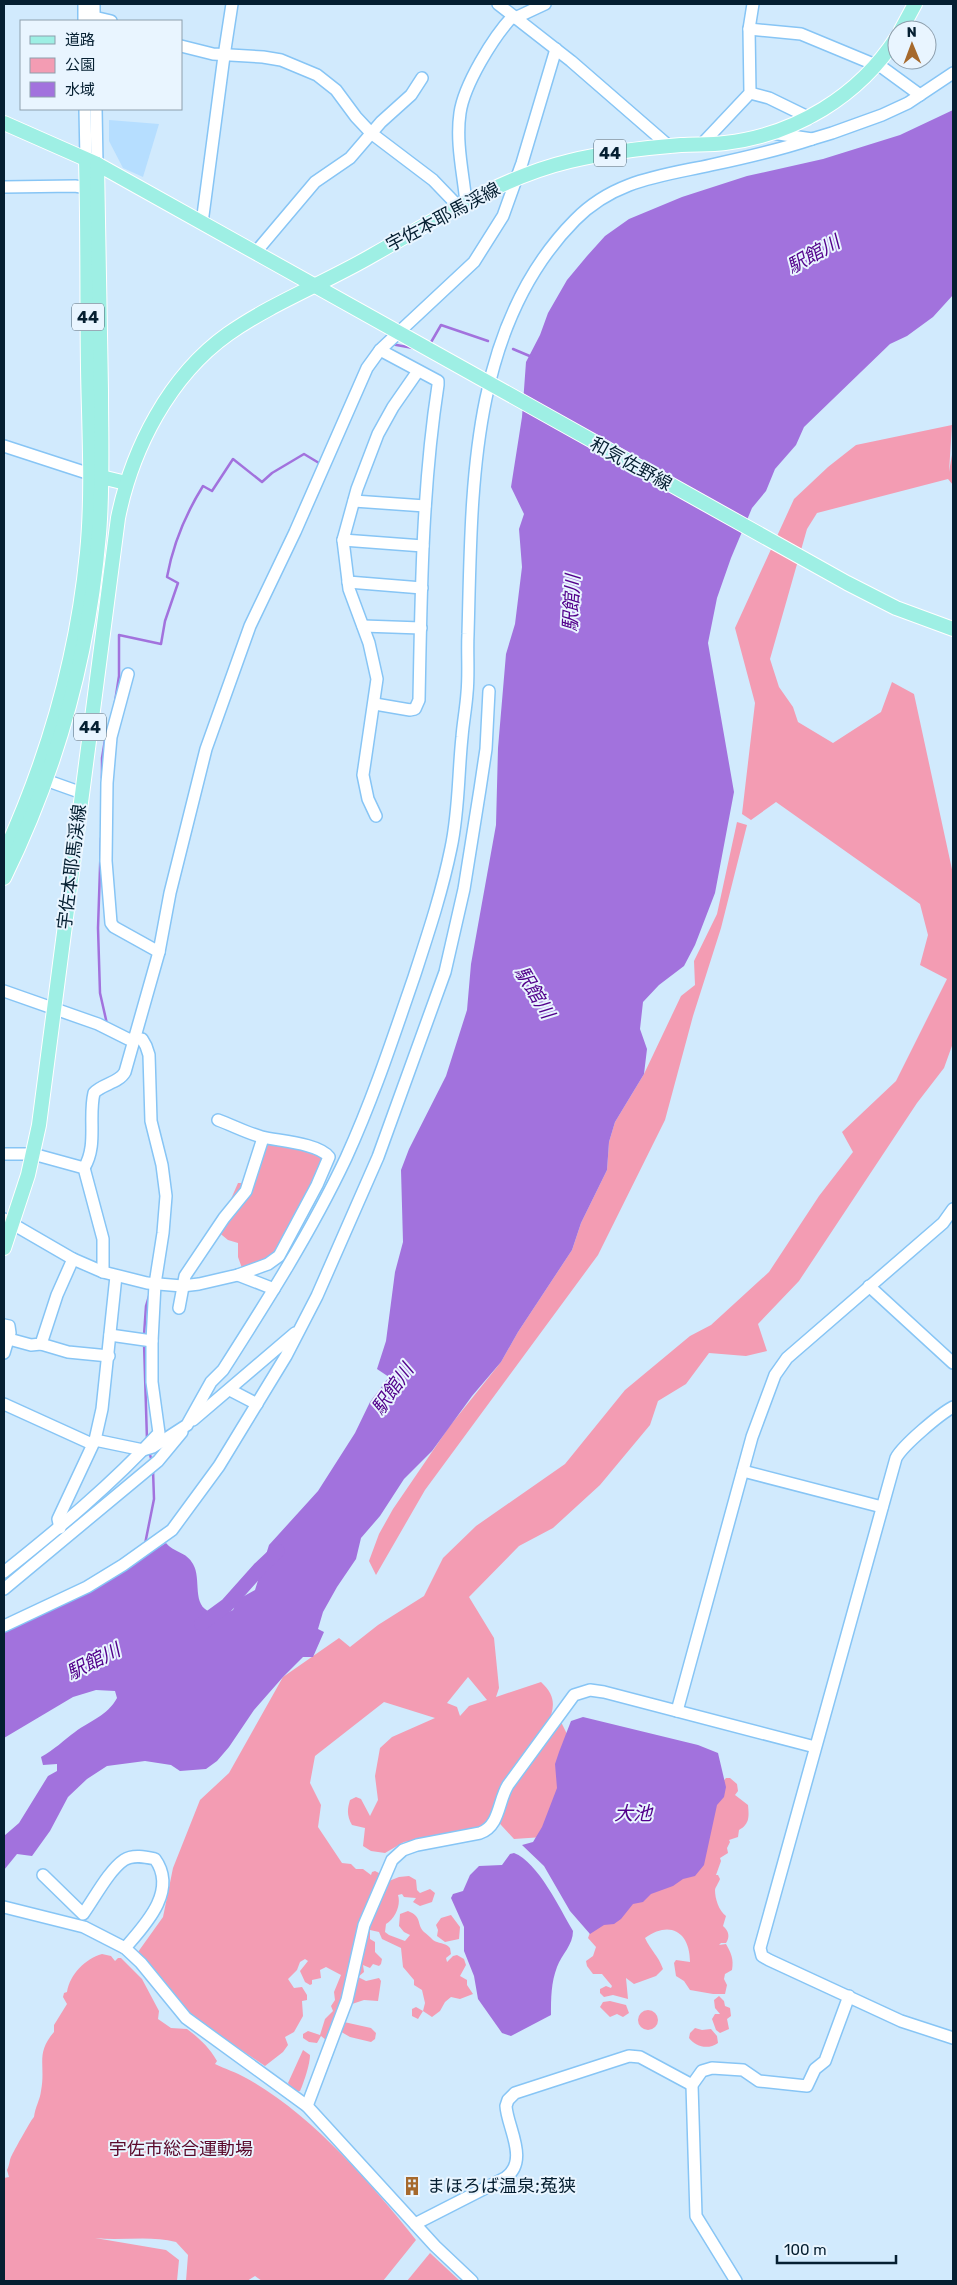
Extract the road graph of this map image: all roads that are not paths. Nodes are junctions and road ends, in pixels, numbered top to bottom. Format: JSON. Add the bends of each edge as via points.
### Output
{"nodes":[{"id":1,"x":84,"y":4,"type":"edge"},
{"id":2,"x":94,"y":4,"type":"edge"},
{"id":3,"x":232,"y":4,"type":"edge"},
{"id":4,"x":498,"y":4,"type":"edge"},
{"id":5,"x":545,"y":4,"type":"edge"},
{"id":6,"x":753,"y":4,"type":"edge"},
{"id":7,"x":915,"y":4,"type":"edge"},
{"id":8,"x":514,"y":17,"type":"junction"},
{"id":9,"x":91,"y":20,"type":"edge"},
{"id":10,"x":906,"y":20,"type":"edge"},
{"id":11,"x":749,"y":29,"type":"junction"},
{"id":12,"x":182,"y":46,"type":"edge"},
{"id":13,"x":556,"y":49,"type":"junction"},
{"id":14,"x":887,"y":51,"type":"edge"},
{"id":15,"x":224,"y":56,"type":"junction"},
{"id":16,"x":877,"y":65,"type":"junction"},
{"id":17,"x":953,"y":73,"type":"edge"},
{"id":18,"x":422,"y":78,"type":"dead end"},
{"id":19,"x":750,"y":93,"type":"junction"},
{"id":20,"x":920,"y":96,"type":"junction"},
{"id":21,"x":86,"y":110,"type":"edge"},
{"id":22,"x":96,"y":110,"type":"edge"},
{"id":23,"x":810,"y":118,"type":"junction"},
{"id":24,"x":4,"y":124,"type":"edge"},
{"id":25,"x":772,"y":133,"type":"junction"},
{"id":26,"x":371,"y":134,"type":"junction"},
{"id":27,"x":812,"y":139,"type":"junction"},
{"id":28,"x":701,"y":145,"type":"junction"},
{"id":29,"x":670,"y":147,"type":"junction"},
{"id":30,"x":92,"y":162,"type":"junction"},
{"id":31,"x":517,"y":180,"type":"junction"},
{"id":32,"x":4,"y":187,"type":"edge"},
{"id":33,"x":87,"y":188,"type":"junction"},
{"id":34,"x":463,"y":203,"type":"junction"},
{"id":35,"x":202,"y":223,"type":"junction"},
{"id":36,"x":255,"y":253,"type":"junction"},
{"id":37,"x":316,"y":286,"type":"junction"},
{"id":38,"x":398,"y":332,"type":"junction"},
{"id":39,"x":380,"y":350,"type":"junction"},
{"id":40,"x":418,"y":370,"type":"junction"},
{"id":41,"x":491,"y":385,"type":"junction"},
{"id":42,"x":4,"y":446,"type":"edge"},
{"id":43,"x":96,"y":476,"type":"junction"},
{"id":44,"x":126,"y":483,"type":"junction"},
{"id":45,"x":354,"y":501,"type":"junction"},
{"id":46,"x":425,"y":506,"type":"junction"},
{"id":47,"x":343,"y":540,"type":"junction"},
{"id":48,"x":423,"y":546,"type":"junction"},
{"id":49,"x":348,"y":582,"type":"junction"},
{"id":50,"x":422,"y":588,"type":"junction"},
{"id":51,"x":364,"y":626,"type":"junction"},
{"id":52,"x":421,"y":628,"type":"junction"},
{"id":53,"x":953,"y":630,"type":"edge"},
{"id":54,"x":128,"y":674,"type":"dead end"},
{"id":55,"x":489,"y":691,"type":"dead end"},
{"id":56,"x":374,"y":704,"type":"junction"},
{"id":57,"x":41,"y":778,"type":"junction"},
{"id":58,"x":82,"y":793,"type":"junction"},
{"id":59,"x":376,"y":816,"type":"dead end"},
{"id":60,"x":4,"y":854,"type":"edge"},
{"id":61,"x":4,"y":878,"type":"edge"},
{"id":62,"x":159,"y":952,"type":"junction"},
{"id":63,"x":4,"y":991,"type":"edge"},
{"id":64,"x":54,"y":1008,"type":"junction"},
{"id":65,"x":134,"y":1039,"type":"junction"},
{"id":66,"x":218,"y":1120,"type":"dead end"},
{"id":67,"x":263,"y":1138,"type":"junction"},
{"id":68,"x":4,"y":1154,"type":"edge"},
{"id":69,"x":33,"y":1154,"type":"junction"},
{"id":70,"x":84,"y":1168,"type":"junction"},
{"id":71,"x":953,"y":1209,"type":"edge"},
{"id":72,"x":8,"y":1221,"type":"edge"},
{"id":73,"x":948,"y":1222,"type":"edge"},
{"id":74,"x":4,"y":1248,"type":"edge"},
{"id":75,"x":73,"y":1259,"type":"junction"},
{"id":76,"x":104,"y":1272,"type":"junction"},
{"id":77,"x":238,"y":1275,"type":"junction"},
{"id":78,"x":116,"y":1276,"type":"junction"},
{"id":79,"x":155,"y":1284,"type":"junction"},
{"id":80,"x":182,"y":1286,"type":"junction"},
{"id":81,"x":870,"y":1286,"type":"junction"},
{"id":82,"x":274,"y":1289,"type":"junction"},
{"id":83,"x":179,"y":1308,"type":"dead end"},
{"id":84,"x":4,"y":1324,"type":"edge"},
{"id":85,"x":300,"y":1328,"type":"junction"},
{"id":86,"x":110,"y":1335,"type":"junction"},
{"id":87,"x":9,"y":1338,"type":"junction"},
{"id":88,"x":152,"y":1341,"type":"junction"},
{"id":89,"x":40,"y":1344,"type":"junction"},
{"id":90,"x":4,"y":1353,"type":"edge"},
{"id":91,"x":109,"y":1356,"type":"junction"},
{"id":92,"x":953,"y":1363,"type":"edge"},
{"id":93,"x":230,"y":1390,"type":"junction"},
{"id":94,"x":4,"y":1404,"type":"edge"},
{"id":95,"x":257,"y":1404,"type":"junction"},
{"id":96,"x":953,"y":1407,"type":"edge"},
{"id":97,"x":187,"y":1426,"type":"junction"},
{"id":98,"x":93,"y":1442,"type":"junction"},
{"id":99,"x":143,"y":1450,"type":"junction"},
{"id":100,"x":743,"y":1471,"type":"junction"},
{"id":101,"x":882,"y":1507,"type":"junction"},
{"id":102,"x":60,"y":1528,"type":"junction"},
{"id":103,"x":4,"y":1572,"type":"edge"},
{"id":104,"x":4,"y":1589,"type":"edge"},
{"id":105,"x":4,"y":1626,"type":"edge"},
{"id":106,"x":677,"y":1711,"type":"junction"},
{"id":107,"x":815,"y":1747,"type":"junction"},
{"id":108,"x":43,"y":1875,"type":"dead end"},
{"id":109,"x":4,"y":1907,"type":"edge"},
{"id":110,"x":125,"y":1948,"type":"junction"},
{"id":111,"x":849,"y":1996,"type":"junction"},
{"id":112,"x":953,"y":2038,"type":"edge"},
{"id":113,"x":692,"y":2085,"type":"junction"},
{"id":114,"x":307,"y":2106,"type":"junction"},
{"id":115,"x":415,"y":2224,"type":"junction"},
{"id":116,"x":472,"y":2281,"type":"edge"},
{"id":117,"x":736,"y":2281,"type":"edge"}],
"edges":[{"from":1,"to":9,"type":"street"},
{"from":2,"to":9,"type":"street"},
{"from":3,"to":15,"type":"street"},
{"from":4,"to":8,"type":"street"},
{"from":5,"to":8,"type":"street"},
{"from":6,"to":11,"type":"street"},
{"from":7,"to":10,"type":"main road"},
{"from":8,"to":13,"type":"street"},
{"from":8,"to":34,"type":"street","via":[[486,52],[460,113]]},
{"from":11,"to":16,"type":"street","via":[[801,34]]},
{"from":11,"to":19,"type":"street"},
{"from":12,"to":15,"type":"street"},
{"from":13,"to":29,"type":"street"},
{"from":13,"to":31,"type":"street"},
{"from":14,"to":16,"type":"main road","name":"宇佐本耶馬渓線","number":"44"},
{"from":15,"to":26,"type":"street","via":[[272,58],[317,74],[336,90]]},
{"from":15,"to":35,"type":"street"},
{"from":16,"to":20,"type":"street"},
{"from":16,"to":23,"type":"main road","name":"宇佐本耶馬渓線","number":"44","via":[[849,92]]},
{"from":17,"to":20,"type":"street"},
{"from":18,"to":26,"type":"street","via":[[410,95]]},
{"from":19,"to":23,"type":"street"},
{"from":19,"to":28,"type":"street"},
{"from":20,"to":27,"type":"street","via":[[882,115]]},
{"from":21,"to":30,"type":"street"},
{"from":22,"to":30,"type":"street"},
{"from":23,"to":25,"type":"main road","name":"宇佐本耶馬渓線","number":"44"},
{"from":24,"to":30,"type":"main road"},
{"from":25,"to":27,"type":"street"},
{"from":25,"to":28,"type":"main road","name":"宇佐本耶馬渓線","number":"44","via":[[736,142]]},
{"from":26,"to":34,"type":"street"},
{"from":26,"to":36,"type":"street","via":[[350,158],[315,182]]},
{"from":27,"to":41,"type":"street","via":[[651,177],[619,189],[592,206],[559,239],[525,289],[507,323]]},
{"from":28,"to":29,"type":"main road","name":"宇佐本耶馬渓線","number":"44"},
{"from":29,"to":31,"type":"main road","name":"宇佐本耶馬渓線","number":"44","via":[[570,161]]},
{"from":30,"to":33,"type":"main road","number":"44"},
{"from":30,"to":35,"type":"main road"},
{"from":30,"to":43,"type":"main road","number":"44"},
{"from":31,"to":34,"type":"main road","name":"宇佐本耶馬渓線","number":"44"},
{"from":31,"to":38,"type":"street","via":[[503,216],[474,262]]},
{"from":32,"to":33,"type":"street"},
{"from":33,"to":43,"type":"main road","number":"44"},
{"from":34,"to":37,"type":"main road","name":"宇佐本耶馬渓線","number":"44"},
{"from":35,"to":36,"type":"main road"},
{"from":36,"to":37,"type":"main road"},
{"from":37,"to":38,"type":"main road","name":"和気佐野線"},
{"from":37,"to":44,"type":"main road","name":"宇佐本耶馬渓線","number":"44","via":[[234,330],[200,360],[170,395],[151,425]]},
{"from":38,"to":39,"type":"street"},
{"from":38,"to":41,"type":"main road","name":"和気佐野線"},
{"from":39,"to":40,"type":"street"},
{"from":39,"to":62,"type":"street","via":[[367,368],[250,626],[202,763]]},
{"from":40,"to":45,"type":"street","via":[[378,434]]},
{"from":40,"to":46,"type":"street","via":[[438,381]]},
{"from":41,"to":53,"type":"main road","name":"和気佐野線","via":[[878,600]]},
{"from":41,"to":82,"type":"street","via":[[475,475],[468,692],[458,808],[441,892],[390,1052],[367,1110],[316,1217]]},
{"from":42,"to":43,"type":"street"},
{"from":43,"to":44,"type":"main road"},
{"from":43,"to":57,"type":"main road","number":"44","via":[[97,552],[83,648],[64,726]]},
{"from":44,"to":58,"type":"main road","name":"宇佐本耶馬渓線","number":"44","via":[[115,535]]},
{"from":45,"to":46,"type":"street"},
{"from":45,"to":47,"type":"street"},
{"from":46,"to":48,"type":"street"},
{"from":47,"to":48,"type":"street"},
{"from":47,"to":49,"type":"street"},
{"from":48,"to":50,"type":"street"},
{"from":49,"to":50,"type":"street"},
{"from":49,"to":51,"type":"street"},
{"from":50,"to":52,"type":"street"},
{"from":51,"to":52,"type":"street"},
{"from":51,"to":56,"type":"street","via":[[373,654]]},
{"from":52,"to":56,"type":"street","via":[[418,704],[415,709]]},
{"from":54,"to":62,"type":"street","via":[[111,737],[107,783],[106,861],[110,923]]},
{"from":55,"to":85,"type":"street","via":[[480,789],[464,889],[445,972],[378,1157]]},
{"from":56,"to":59,"type":"street","via":[[363,775]]},
{"from":57,"to":58,"type":"street"},
{"from":57,"to":60,"type":"main road","number":"44"},
{"from":57,"to":61,"type":"main road","number":"44"},
{"from":58,"to":64,"type":"main road","name":"宇佐本耶馬渓線","number":"44"},
{"from":62,"to":65,"type":"street"},
{"from":63,"to":64,"type":"street"},
{"from":64,"to":65,"type":"street"},
{"from":64,"to":69,"type":"main road","name":"宇佐本耶馬渓線","number":"44"},
{"from":65,"to":70,"type":"street","via":[[124,1074],[94,1093],[92,1138]]},
{"from":65,"to":79,"type":"street","via":[[142,1039],[149,1055],[151,1121],[165,1184],[166,1212]]},
{"from":66,"to":67,"type":"street"},
{"from":67,"to":77,"type":"street","via":[[293,1142],[324,1152],[329,1161],[279,1256],[268,1264]]},
{"from":67,"to":80,"type":"street","via":[[246,1191],[184,1276]]},
{"from":68,"to":69,"type":"street"},
{"from":69,"to":70,"type":"street"},
{"from":69,"to":72,"type":"main road","name":"宇佐本耶馬渓線","number":"44"},
{"from":70,"to":76,"type":"street","via":[[103,1239]]},
{"from":71,"to":73,"type":"street"},
{"from":72,"to":74,"type":"main road","name":"宇佐本耶馬渓線","number":"44"},
{"from":72,"to":75,"type":"street"},
{"from":73,"to":81,"type":"street"},
{"from":75,"to":76,"type":"street"},
{"from":75,"to":89,"type":"street"},
{"from":76,"to":78,"type":"street"},
{"from":77,"to":80,"type":"street"},
{"from":77,"to":82,"type":"street"},
{"from":78,"to":79,"type":"street"},
{"from":78,"to":86,"type":"street"},
{"from":79,"to":80,"type":"street"},
{"from":79,"to":88,"type":"street"},
{"from":80,"to":83,"type":"street"},
{"from":81,"to":92,"type":"street"},
{"from":81,"to":100,"type":"street","via":[[781,1365],[758,1420]]},
{"from":82,"to":97,"type":"street","via":[[224,1370],[211,1382]]},
{"from":84,"to":87,"type":"street","via":[[10,1329]]},
{"from":85,"to":93,"type":"street"},
{"from":85,"to":95,"type":"street"},
{"from":86,"to":88,"type":"street"},
{"from":86,"to":91,"type":"street"},
{"from":87,"to":89,"type":"street","via":[[31,1345]]},
{"from":87,"to":90,"type":"street"},
{"from":88,"to":99,"type":"street","via":[[153,1388],[160,1430]]},
{"from":89,"to":91,"type":"street","via":[[68,1352]]},
{"from":91,"to":98,"type":"street","via":[[102,1409]]},
{"from":93,"to":95,"type":"street"},
{"from":93,"to":97,"type":"street"},
{"from":94,"to":98,"type":"street"},
{"from":95,"to":105,"type":"street","via":[[219,1466],[172,1530],[87,1587]]},
{"from":96,"to":101,"type":"street","via":[[942,1413],[898,1454]]},
{"from":97,"to":99,"type":"street"},
{"from":97,"to":104,"type":"street","via":[[158,1461]]},
{"from":98,"to":99,"type":"street"},
{"from":98,"to":102,"type":"street","via":[[58,1519]]},
{"from":99,"to":102,"type":"street"},
{"from":100,"to":101,"type":"street"},
{"from":100,"to":106,"type":"street"},
{"from":101,"to":107,"type":"street"},
{"from":102,"to":103,"type":"street"},
{"from":106,"to":107,"type":"street"},
{"from":106,"to":114,"type":"street","via":[[598,1690],[578,1693],[560,1711],[508,1784],[495,1822],[489,1829],[417,1844],[392,1860],[364,1925],[347,2000]]},
{"from":107,"to":111,"type":"street","via":[[760,1952],[769,1960]]},
{"from":108,"to":110,"type":"street","via":[[83,1914],[125,1859],[141,1856],[155,1859],[161,1867],[160,1899],[148,1921]]},
{"from":109,"to":110,"type":"street","via":[[84,1927]]},
{"from":110,"to":114,"type":"street","via":[[186,2018]]},
{"from":111,"to":112,"type":"street","via":[[901,2021]]},
{"from":111,"to":113,"type":"street","via":[[825,2061],[814,2069],[807,2086],[759,2080],[743,2070],[712,2068],[702,2071]]},
{"from":113,"to":115,"type":"street","via":[[640,2057],[629,2056],[515,2093],[506,2106],[515,2142],[512,2172]]},
{"from":113,"to":117,"type":"street","via":[[696,2216]]},
{"from":114,"to":115,"type":"street"},
{"from":115,"to":116,"type":"street"}]}
